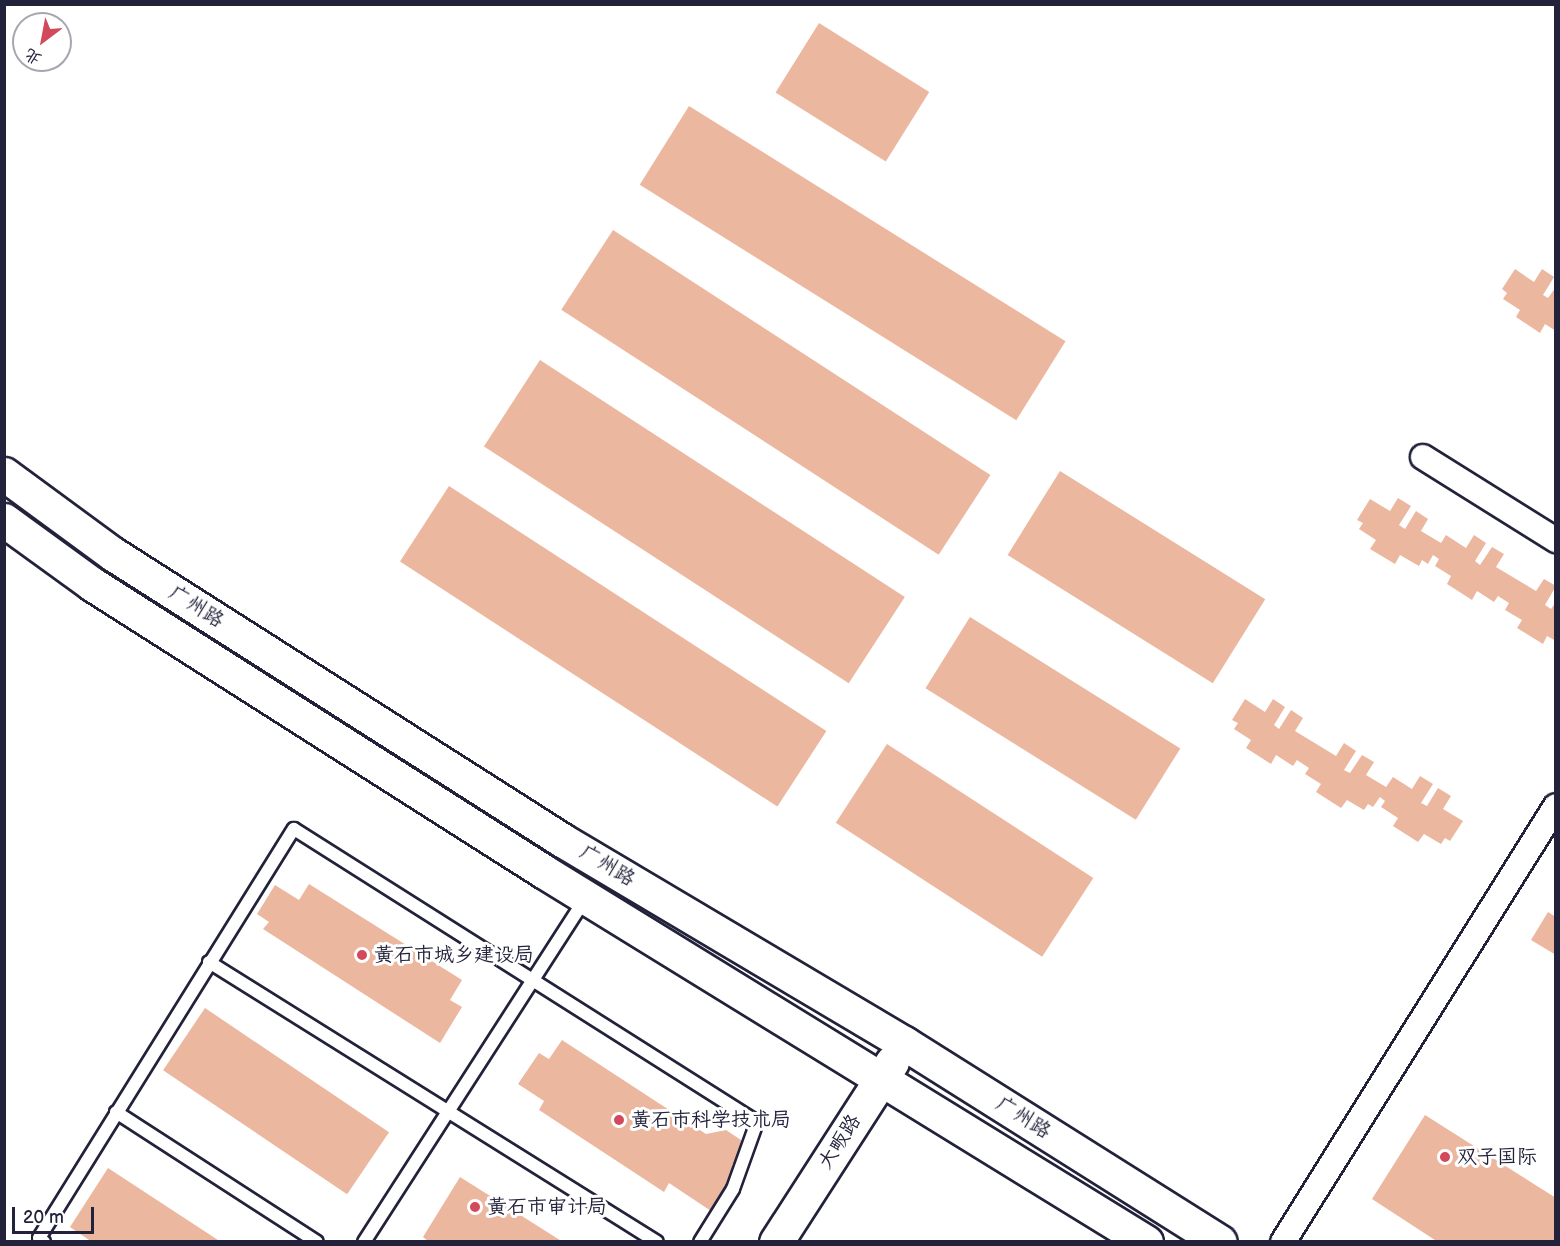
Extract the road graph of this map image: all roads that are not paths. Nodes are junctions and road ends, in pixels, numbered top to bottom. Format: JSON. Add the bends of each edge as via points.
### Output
{"nodes":[{"id":1,"x":1423,"y":457,"type":"dead end"},
{"id":2,"x":4,"y":474,"type":"edge"},
{"id":3,"x":4,"y":520,"type":"edge"},
{"id":4,"x":1556,"y":540,"type":"edge"},
{"id":5,"x":1556,"y":806,"type":"edge"},
{"id":6,"x":586,"y":898,"type":"junction"},
{"id":7,"x":209,"y":962,"type":"junction"},
{"id":8,"x":532,"y":981,"type":"junction"},
{"id":9,"x":904,"y":1043,"type":"junction"},
{"id":10,"x":880,"y":1079,"type":"junction"},
{"id":11,"x":448,"y":1111,"type":"junction"},
{"id":12,"x":116,"y":1112,"type":"junction"},
{"id":13,"x":44,"y":1242,"type":"edge"},
{"id":14,"x":317,"y":1242,"type":"edge"},
{"id":15,"x":364,"y":1242,"type":"edge"},
{"id":16,"x":657,"y":1242,"type":"edge"},
{"id":17,"x":700,"y":1242,"type":"edge"},
{"id":18,"x":776,"y":1242,"type":"edge"},
{"id":19,"x":1146,"y":1242,"type":"edge"},
{"id":20,"x":1220,"y":1242,"type":"edge"},
{"id":21,"x":1283,"y":1242,"type":"edge"}],
"edges":[{"from":1,"to":4,"type":"street"},
{"from":2,"to":9,"type":"main road","name":"广州路","via":[[113,554],[562,840]]},
{"from":3,"to":6,"type":"main road","name":"广州路","via":[[92,584]]},
{"from":5,"to":21,"type":"street"},
{"from":6,"to":8,"type":"lane"},
{"from":6,"to":10,"type":"main road","name":"广州路"},
{"from":7,"to":8,"type":"lane","via":[[294,829]]},
{"from":7,"to":11,"type":"lane"},
{"from":7,"to":12,"type":"lane"},
{"from":8,"to":11,"type":"lane"},
{"from":8,"to":17,"type":"lane","via":[[758,1122],[733,1189]]},
{"from":9,"to":10,"type":"main road","name":"大畈路"},
{"from":9,"to":20,"type":"main road","name":"广州路"},
{"from":10,"to":18,"type":"main road","name":"大畈路"},
{"from":10,"to":19,"type":"main road","name":"广州路"},
{"from":11,"to":15,"type":"lane"},
{"from":11,"to":16,"type":"lane"},
{"from":12,"to":13,"type":"lane","via":[[39,1238]]},
{"from":12,"to":14,"type":"lane"}]}
